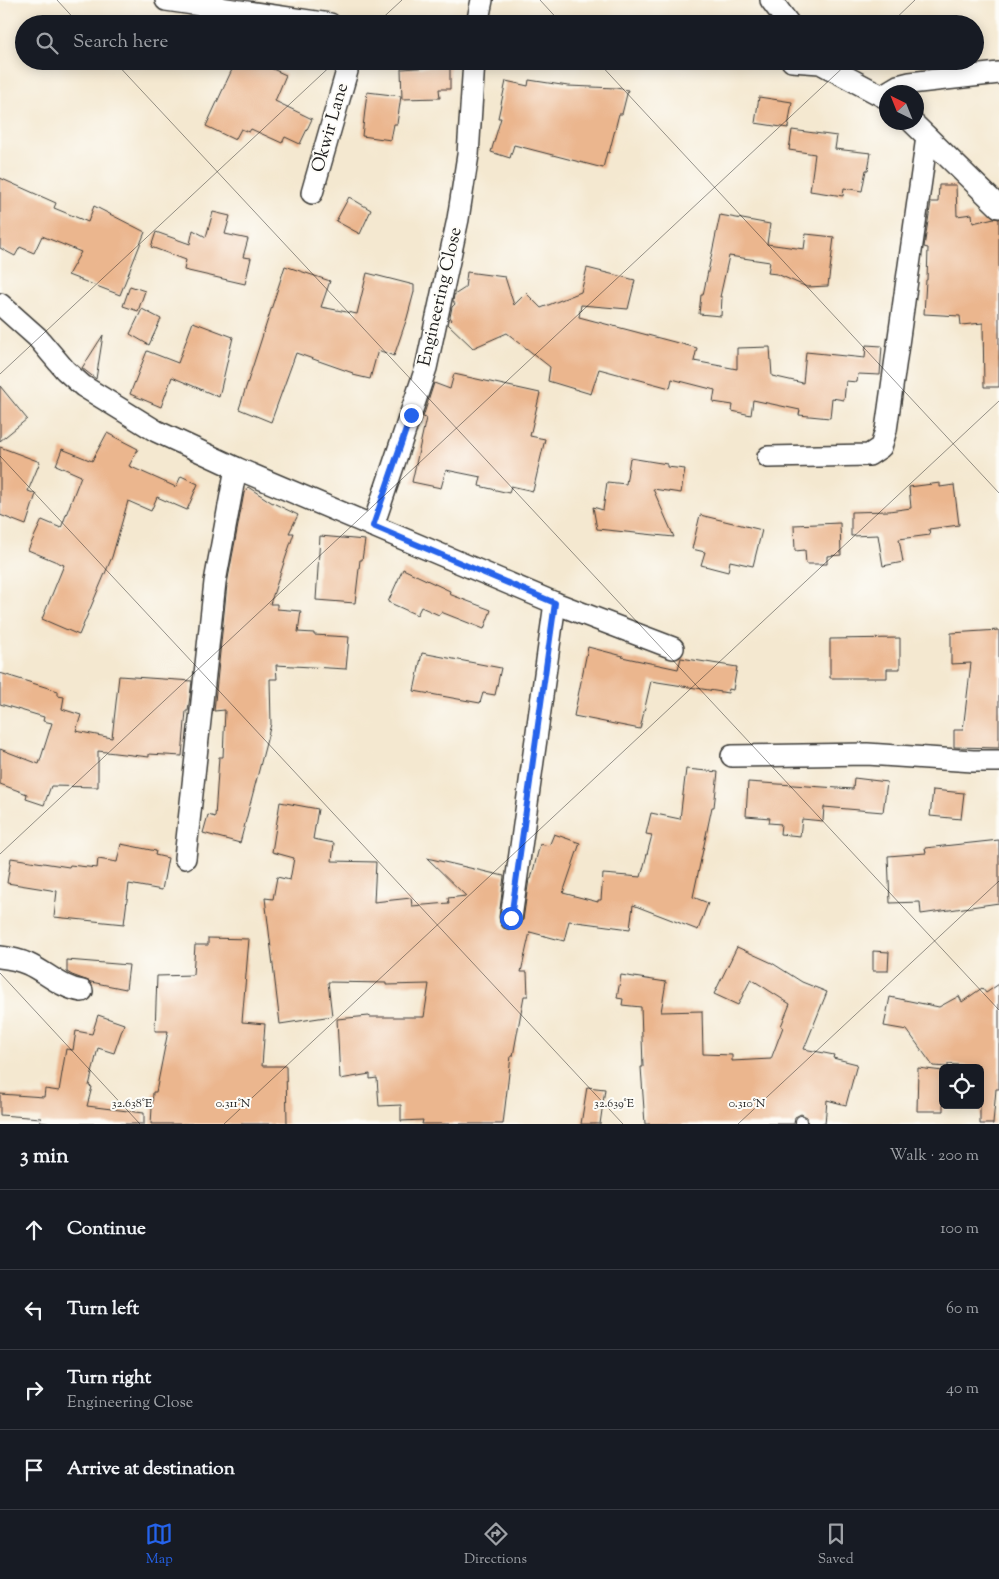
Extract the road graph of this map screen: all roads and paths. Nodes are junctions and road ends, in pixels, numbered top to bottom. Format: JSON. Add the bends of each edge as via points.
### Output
{"nodes":[{"id":1,"x":166,"y":0,"type":"edge"},
{"id":2,"x":482,"y":0,"type":"edge"},
{"id":3,"x":771,"y":0,"type":"edge"},
{"id":4,"x":268,"y":15,"type":"edge"},
{"id":5,"x":480,"y":15,"type":"edge"},
{"id":6,"x":782,"y":15,"type":"edge"},
{"id":7,"x":347,"y":70,"type":"edge"},
{"id":8,"x":473,"y":70,"type":"edge"},
{"id":9,"x":835,"y":70,"type":"edge"},
{"id":10,"x":999,"y":73,"type":"edge"},
{"id":11,"x":902,"y":85,"type":"edge"},
{"id":12,"x":879,"y":92,"type":"edge"},
{"id":13,"x":919,"y":130,"type":"edge"},
{"id":14,"x":312,"y":194,"type":"dead end"},
{"id":15,"x":999,"y":207,"type":"edge"},
{"id":16,"x":0,"y":304,"type":"edge"},
{"id":17,"x":768,"y":457,"type":"dead end"},
{"id":18,"x":236,"y":468,"type":"junction"},
{"id":19,"x":373,"y":526,"type":"junction"},
{"id":20,"x":555,"y":603,"type":"junction"},
{"id":21,"x":673,"y":648,"type":"dead end"},
{"id":22,"x":732,"y":756,"type":"dead end"},
{"id":23,"x":999,"y":760,"type":"edge"},
{"id":24,"x":185,"y":858,"type":"dead end"},
{"id":25,"x":511,"y":918,"type":"dead end"},
{"id":26,"x":0,"y":957,"type":"edge"},
{"id":27,"x":82,"y":991,"type":"dead end"}],
"edges":[{"from":1,"to":4,"type":"street"},
{"from":2,"to":5,"type":"street"},
{"from":3,"to":6,"type":"street"},
{"from":7,"to":14,"type":"street","name":"Okwir Lane"},
{"from":8,"to":19,"type":"street","name":"Engineering Close","via":[[468,155],[426,368]]},
{"from":9,"to":12,"type":"street"},
{"from":10,"to":11,"type":"street"},
{"from":13,"to":15,"type":"street"},
{"from":13,"to":17,"type":"street","via":[[886,430],[881,447],[869,455]]},
{"from":16,"to":18,"type":"street","via":[[37,336],[83,386],[156,431]]},
{"from":18,"to":19,"type":"street"},
{"from":18,"to":24,"type":"street","via":[[215,582]]},
{"from":19,"to":20,"type":"street"},
{"from":20,"to":21,"type":"street"},
{"from":20,"to":25,"type":"street"},
{"from":22,"to":23,"type":"street","via":[[867,754]]},
{"from":26,"to":27,"type":"street","via":[[25,962],[61,984]]}]}
